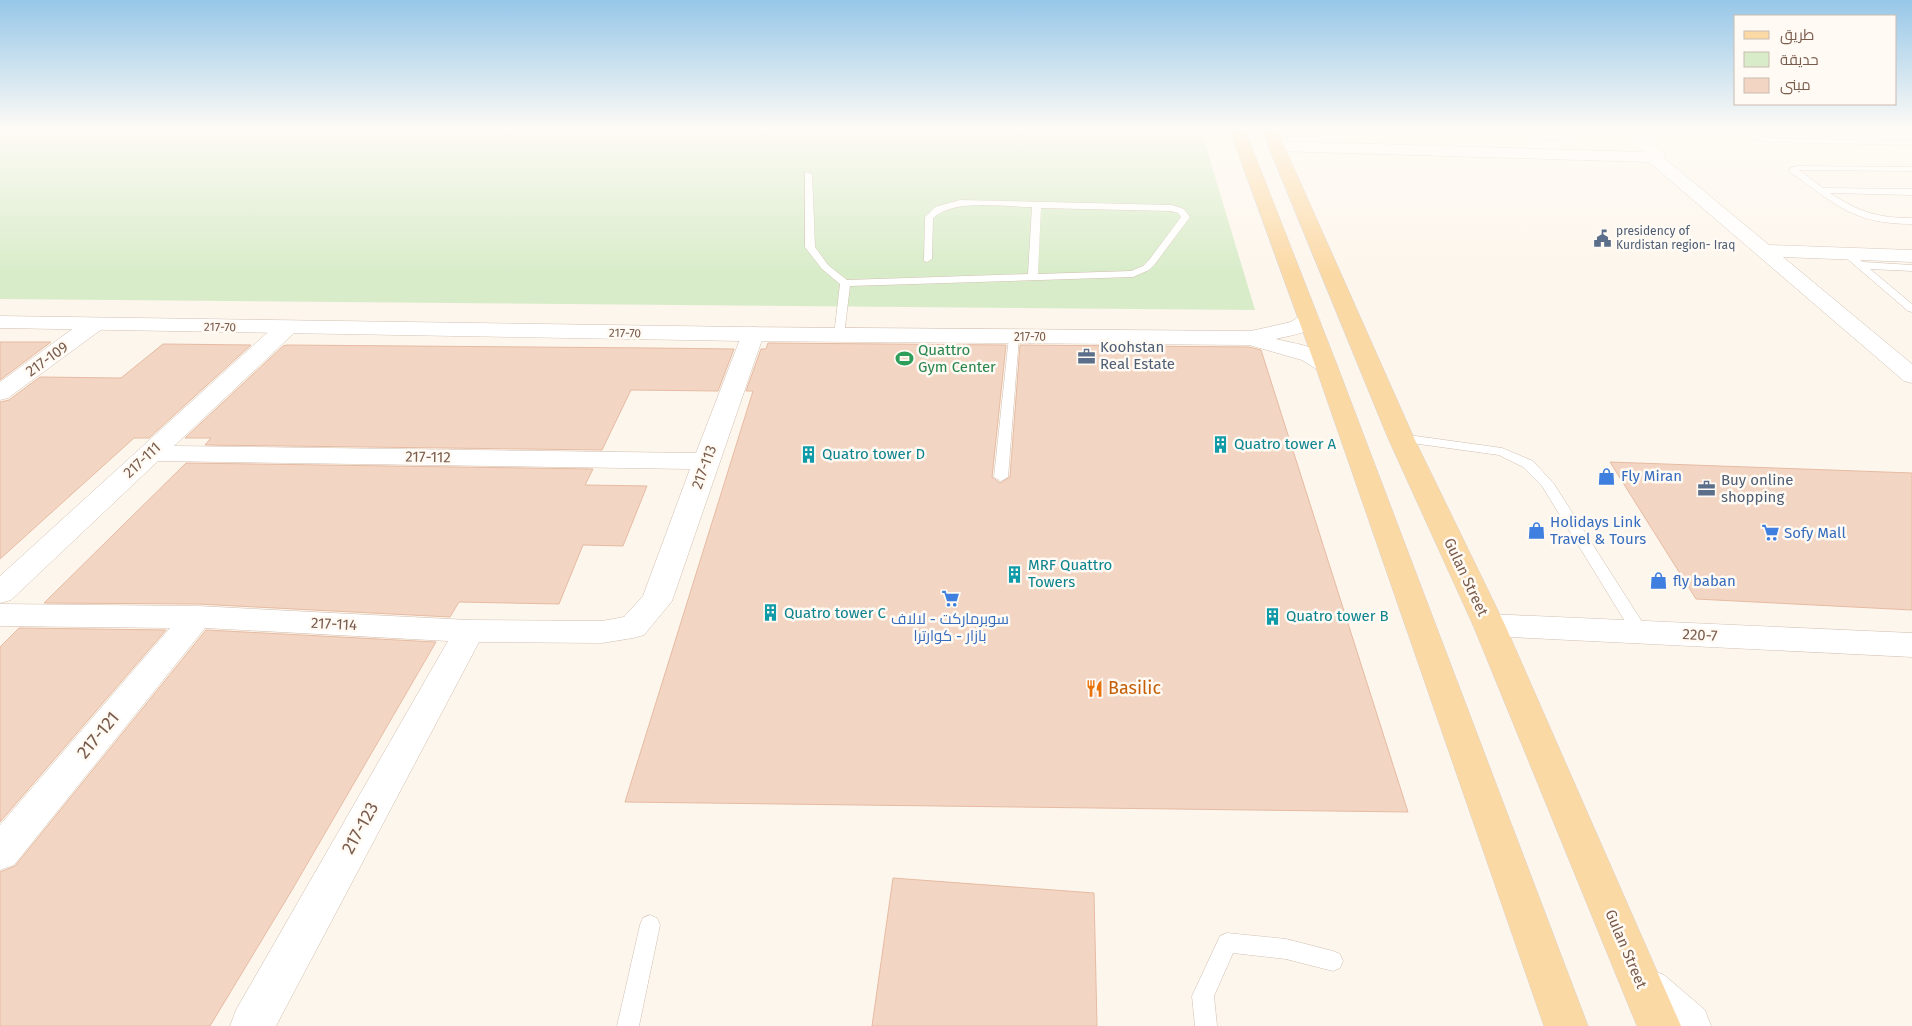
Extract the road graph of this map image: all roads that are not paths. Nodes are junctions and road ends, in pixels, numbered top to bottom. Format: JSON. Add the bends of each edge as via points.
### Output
{"nodes":[{"id":1,"x":808,"y":178,"type":"edge"},
{"id":2,"x":1255,"y":178,"type":"edge"},
{"id":3,"x":1289,"y":178,"type":"edge"},
{"id":4,"x":1678,"y":178,"type":"edge"},
{"id":5,"x":1804,"y":178,"type":"edge"},
{"id":6,"x":1822,"y":190,"type":"junction"},
{"id":7,"x":1912,"y":192,"type":"edge"},
{"id":8,"x":1037,"y":205,"type":"junction"},
{"id":9,"x":1912,"y":221,"type":"edge"},
{"id":10,"x":1764,"y":251,"type":"junction"},
{"id":11,"x":1912,"y":256,"type":"edge"},
{"id":12,"x":927,"y":259,"type":"dead end"},
{"id":13,"x":1853,"y":260,"type":"junction"},
{"id":14,"x":1912,"y":268,"type":"edge"},
{"id":15,"x":1033,"y":278,"type":"junction"},
{"id":16,"x":845,"y":283,"type":"junction"},
{"id":17,"x":1912,"y":309,"type":"edge"},
{"id":18,"x":1309,"y":320,"type":"junction"},
{"id":19,"x":0,"y":322,"type":"edge"},
{"id":20,"x":94,"y":324,"type":"junction"},
{"id":21,"x":286,"y":328,"type":"junction"},
{"id":22,"x":753,"y":334,"type":"junction"},
{"id":23,"x":839,"y":335,"type":"junction"},
{"id":24,"x":1014,"y":336,"type":"junction"},
{"id":25,"x":1251,"y":338,"type":"junction"},
{"id":26,"x":1326,"y":365,"type":"junction"},
{"id":27,"x":1912,"y":376,"type":"edge"},
{"id":28,"x":0,"y":393,"type":"edge"},
{"id":29,"x":1401,"y":438,"type":"junction"},
{"id":30,"x":150,"y":454,"type":"junction"},
{"id":31,"x":706,"y":461,"type":"junction"},
{"id":32,"x":1002,"y":477,"type":"dead end"},
{"id":33,"x":0,"y":593,"type":"edge"},
{"id":34,"x":657,"y":600,"type":"joint"},
{"id":35,"x":0,"y":615,"type":"edge"},
{"id":36,"x":196,"y":617,"type":"junction"},
{"id":37,"x":1489,"y":625,"type":"junction"},
{"id":38,"x":469,"y":631,"type":"junction"},
{"id":39,"x":1640,"y":632,"type":"junction"},
{"id":40,"x":1912,"y":645,"type":"edge"},
{"id":41,"x":0,"y":853,"type":"edge"},
{"id":42,"x":650,"y":925,"type":"dead end"},
{"id":43,"x":1333,"y":961,"type":"dead end"},
{"id":44,"x":1640,"y":982,"type":"junction"},
{"id":45,"x":252,"y":1026,"type":"edge"},
{"id":46,"x":628,"y":1026,"type":"edge"},
{"id":47,"x":1206,"y":1026,"type":"edge"},
{"id":48,"x":1566,"y":1026,"type":"edge"},
{"id":49,"x":1659,"y":1026,"type":"edge"},
{"id":50,"x":1689,"y":1026,"type":"edge"}],
"edges":[{"from":1,"to":16,"type":"lane","via":[[810,247],[825,267]]},
{"from":2,"to":18,"type":"main road"},
{"from":3,"to":29,"type":"main road","name":"Gulan Street"},
{"from":4,"to":10,"type":"street"},
{"from":5,"to":6,"type":"lane"},
{"from":6,"to":7,"type":"lane"},
{"from":6,"to":9,"type":"lane","via":[[1867,217]]},
{"from":8,"to":12,"type":"lane","via":[[960,203],[938,209],[929,217]]},
{"from":8,"to":15,"type":"lane"},
{"from":8,"to":15,"type":"lane","via":[[1172,208],[1186,217],[1152,262],[1133,274]]},
{"from":10,"to":13,"type":"street"},
{"from":10,"to":27,"type":"street"},
{"from":11,"to":13,"type":"street"},
{"from":13,"to":14,"type":"lane"},
{"from":13,"to":17,"type":"lane"},
{"from":15,"to":16,"type":"lane"},
{"from":16,"to":23,"type":"lane"},
{"from":18,"to":25,"type":"street","name":"217-70","via":[[1298,327]]},
{"from":18,"to":26,"type":"main road"},
{"from":19,"to":20,"type":"street","name":"217-70"},
{"from":20,"to":21,"type":"street","name":"217-70"},
{"from":20,"to":28,"type":"street","name":"217-109"},
{"from":21,"to":22,"type":"street","name":"217-70"},
{"from":21,"to":30,"type":"street","name":"217-111"},
{"from":22,"to":23,"type":"street","name":"217-70"},
{"from":22,"to":31,"type":"street","name":"217-113"},
{"from":23,"to":24,"type":"street","name":"217-70"},
{"from":24,"to":25,"type":"street","name":"217-70"},
{"from":24,"to":32,"type":"lane"},
{"from":25,"to":26,"type":"street","name":"217-70","via":[[1310,355]]},
{"from":26,"to":48,"type":"main road"},
{"from":29,"to":37,"type":"main road","name":"Gulan Street"},
{"from":29,"to":39,"type":"lane","via":[[1502,452],[1528,464],[1547,484]]},
{"from":30,"to":31,"type":"street","name":"217-112"},
{"from":30,"to":33,"type":"street","name":"217-111"},
{"from":31,"to":34,"type":"street","name":"217-113"},
{"from":34,"to":38,"type":"street","name":"217-114","via":[[632,626],[602,632]]},
{"from":35,"to":36,"type":"street","name":"217-114"},
{"from":36,"to":38,"type":"street","name":"217-114"},
{"from":36,"to":41,"type":"street","name":"217-121"},
{"from":37,"to":39,"type":"street","name":"220-7"},
{"from":37,"to":44,"type":"main road","name":"Gulan Street"},
{"from":38,"to":45,"type":"street","name":"217-123"},
{"from":39,"to":40,"type":"street","name":"220-7"},
{"from":42,"to":46,"type":"lane"},
{"from":43,"to":47,"type":"lane","via":[[1286,949],[1227,943],[1203,996]]},
{"from":44,"to":49,"type":"main road","name":"Gulan Street"},
{"from":44,"to":50,"type":"street"}]}
